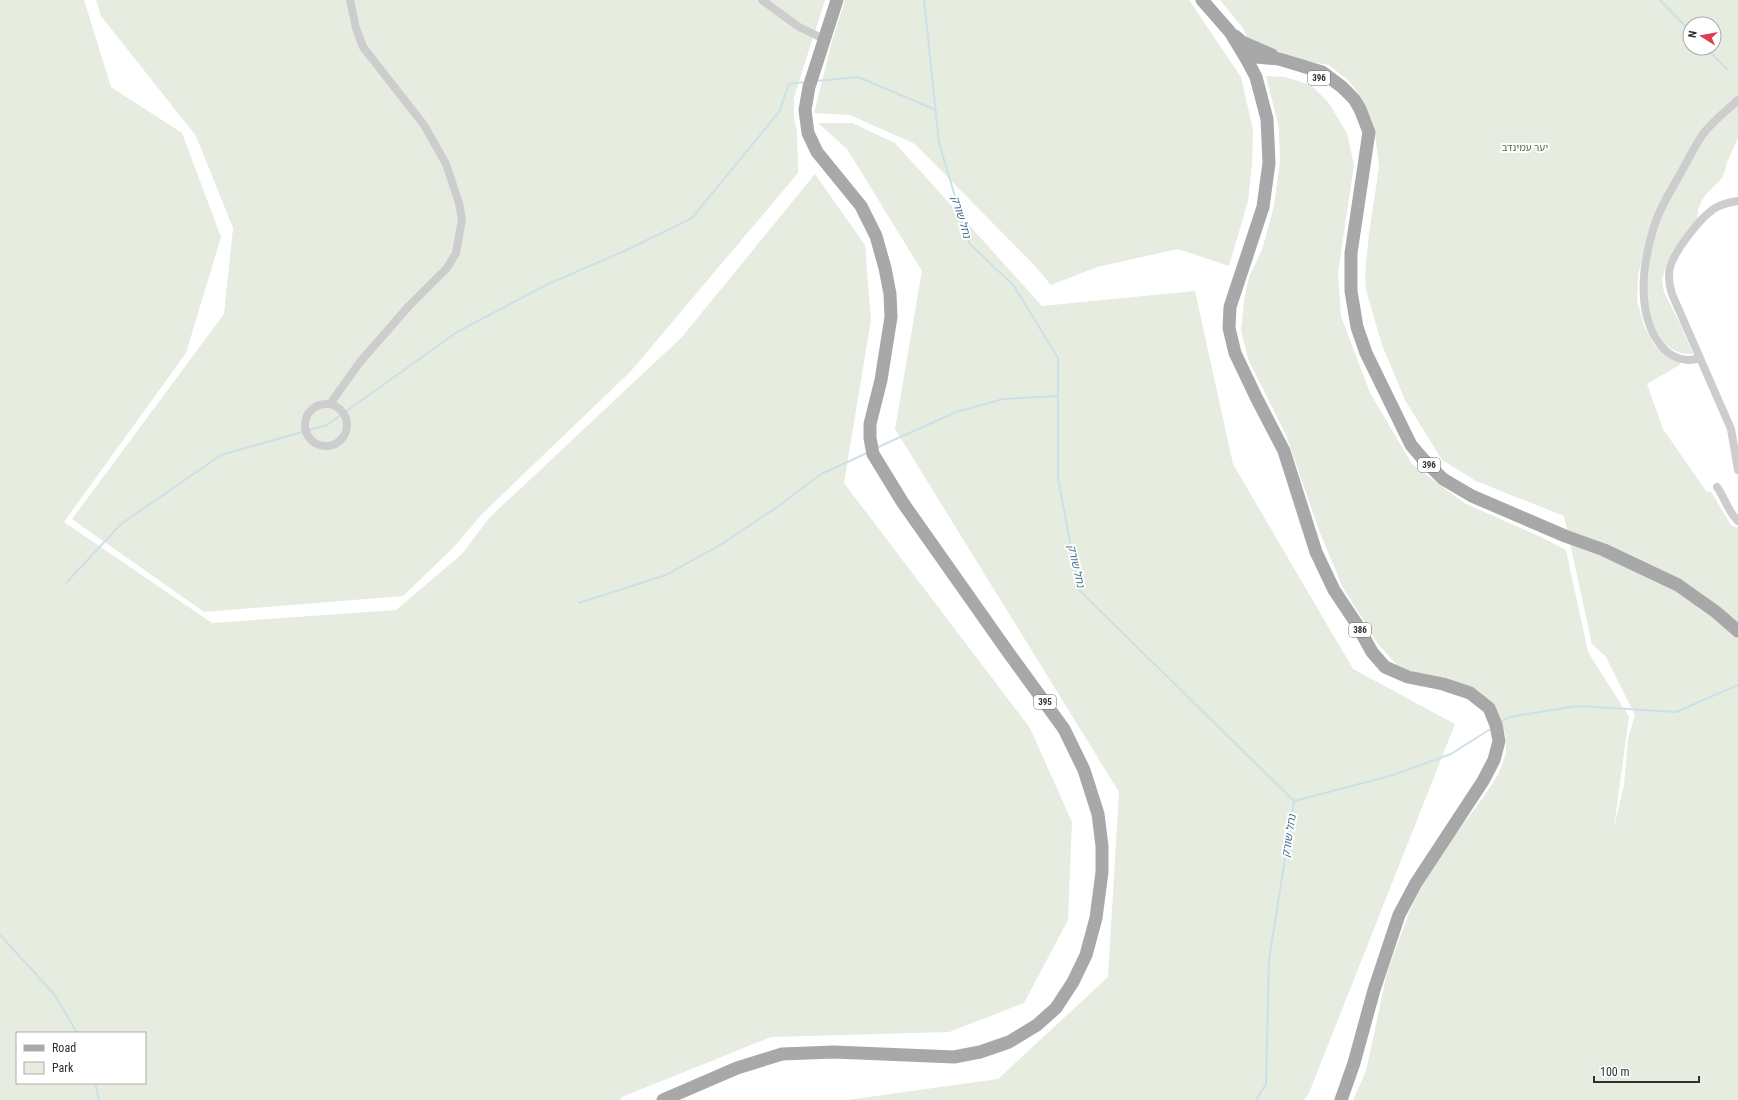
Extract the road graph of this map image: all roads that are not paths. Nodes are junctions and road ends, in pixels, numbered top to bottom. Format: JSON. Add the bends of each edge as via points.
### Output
{"nodes":[{"id":1,"x":350,"y":0,"type":"edge"},
{"id":2,"x":762,"y":0,"type":"edge"},
{"id":3,"x":837,"y":0,"type":"edge"},
{"id":4,"x":1202,"y":0,"type":"edge"},
{"id":5,"x":1230,"y":32,"type":"junction"},
{"id":6,"x":824,"y":39,"type":"junction"},
{"id":7,"x":1279,"y":59,"type":"junction"},
{"id":8,"x":1247,"y":60,"type":"junction"},
{"id":9,"x":1738,"y":100,"type":"edge"},
{"id":10,"x":1369,"y":132,"type":"junction"},
{"id":11,"x":1738,"y":201,"type":"edge"},
{"id":12,"x":1700,"y":358,"type":"junction"},
{"id":13,"x":330,"y":404,"type":"junction"},
{"id":14,"x":1738,"y":470,"type":"edge"},
{"id":15,"x":1717,"y":488,"type":"dead end"},
{"id":16,"x":1738,"y":521,"type":"edge"},
{"id":17,"x":1738,"y":631,"type":"edge"},
{"id":18,"x":663,"y":1100,"type":"edge"},
{"id":19,"x":1341,"y":1100,"type":"edge"}],
"edges":[{"from":1,"to":13,"type":"street","via":[[363,47],[424,125],[446,164],[462,220],[456,253],[447,268],[408,307],[360,362]]},
{"from":2,"to":6,"type":"street","via":[[799,27]]},
{"from":3,"to":6,"type":"main road","number":"395"},
{"from":4,"to":5,"type":"main road","number":"386"},
{"from":5,"to":7,"type":"main road","via":[[1242,42]]},
{"from":5,"to":8,"type":"main road","number":"386"},
{"from":6,"to":18,"type":"main road","number":"395","via":[[809,87],[805,110],[808,133],[817,152],[861,206],[876,236],[890,294],[888,342],[870,424],[873,454],[911,514],[1064,729],[1084,770],[1098,814],[1102,846],[1102,872],[1096,918],[1086,955],[1056,1008],[1037,1025],[1009,1042],[980,1052],[954,1057],[834,1052],[782,1054],[737,1068]]},
{"from":7,"to":8,"type":"main road","number":"396","via":[[1256,57]]},
{"from":7,"to":10,"type":"main road","number":"396","via":[[1322,72],[1342,87],[1360,109]]},
{"from":8,"to":10,"type":"main road","number":"396","via":[[1314,75],[1326,81],[1354,108]]},
{"from":8,"to":19,"type":"main road","number":"386","via":[[1256,77],[1267,119],[1269,163],[1263,207],[1230,308],[1229,328],[1235,353],[1284,451],[1316,552],[1334,590],[1372,652],[1385,667],[1408,677],[1470,693],[1489,708],[1499,741],[1484,781],[1416,883],[1399,915]]},
{"from":9,"to":12,"type":"street","via":[[1712,123],[1693,149],[1654,226],[1643,278],[1649,323],[1657,339],[1667,352],[1678,359]]},
{"from":10,"to":17,"type":"main road","number":"396","via":[[1351,253],[1351,291],[1357,327],[1366,352],[1411,445],[1443,479],[1472,496],[1604,550],[1678,585]]},
{"from":11,"to":12,"type":"street","via":[[1718,207],[1710,213],[1679,248],[1670,266],[1669,281],[1672,294]]},
{"from":12,"to":14,"type":"street","via":[[1731,429]]},
{"from":13,"to":13,"type":"street","via":[[316,406],[310,410],[305,423],[308,437],[320,446],[334,445],[340,441],[347,429],[342,410]]},
{"from":15,"to":16,"type":"street"}]}
